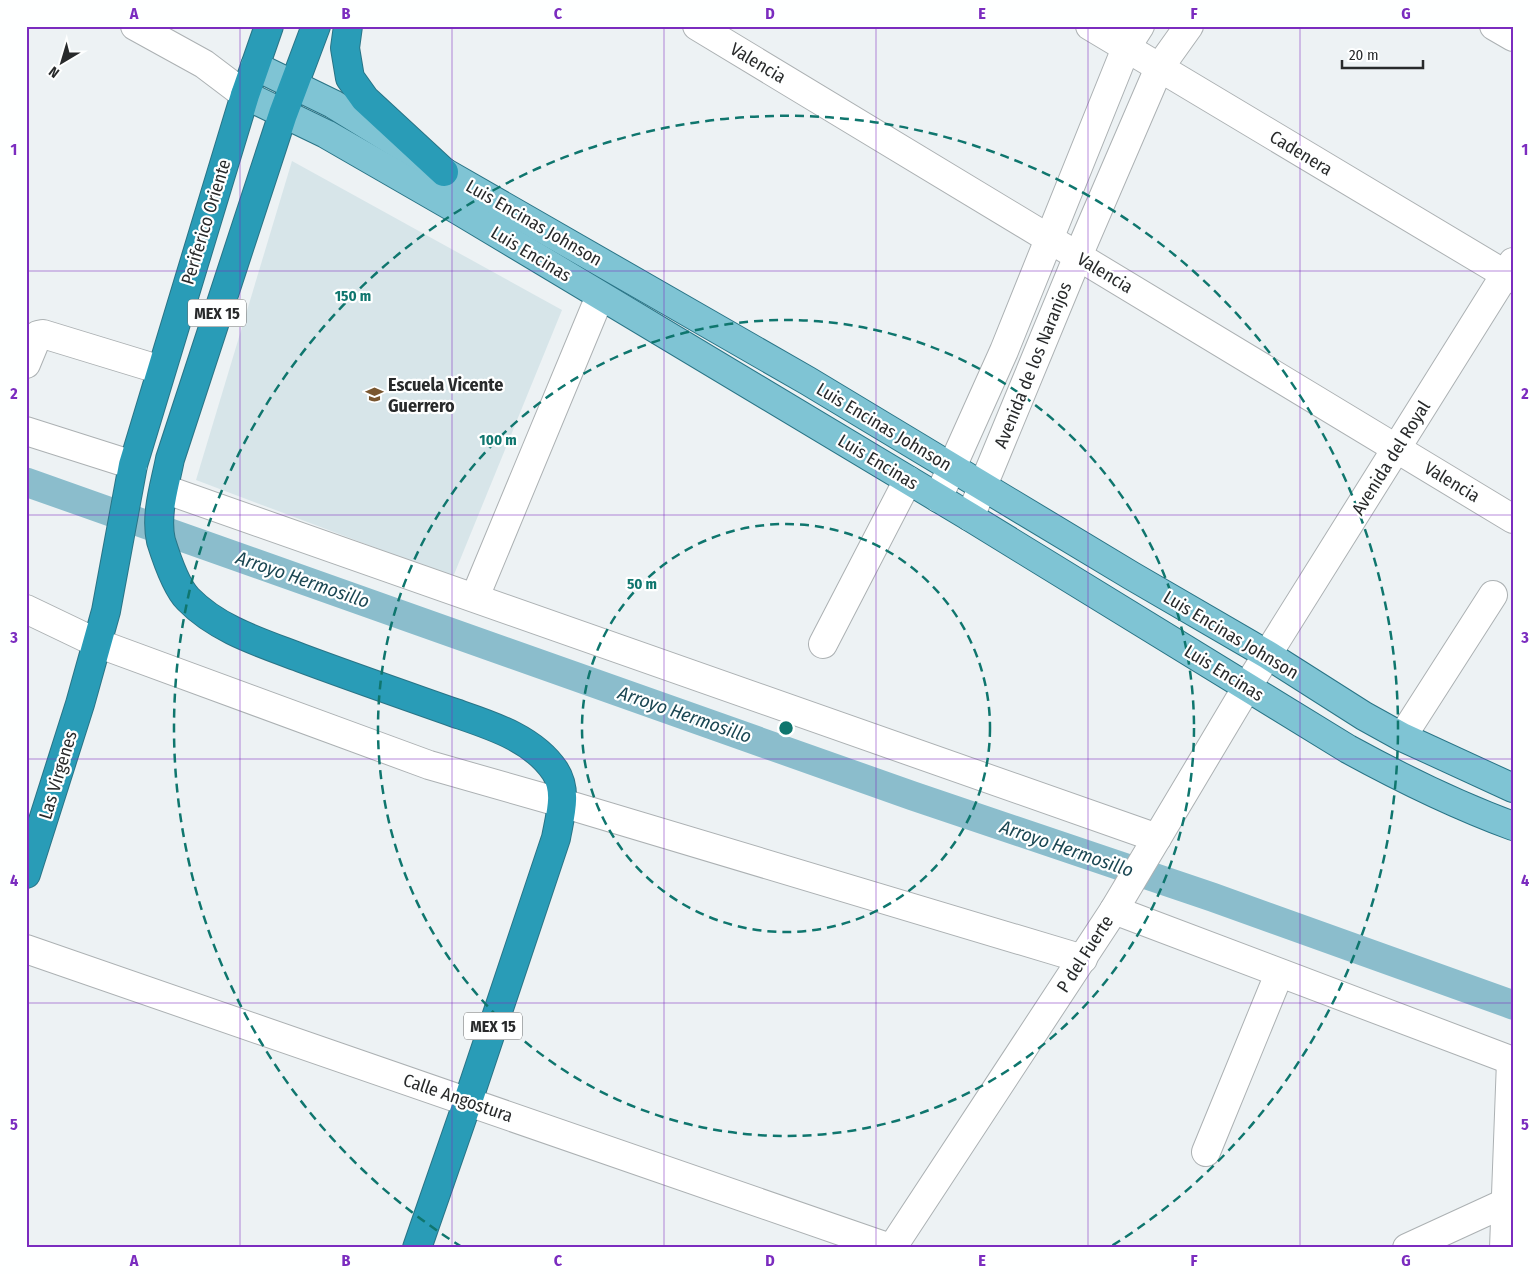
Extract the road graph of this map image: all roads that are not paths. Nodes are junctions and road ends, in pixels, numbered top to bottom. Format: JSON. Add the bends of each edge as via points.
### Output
{"nodes":[{"id":1,"x":135,"y":26,"type":"edge"},
{"id":2,"x":269,"y":26,"type":"edge"},
{"id":3,"x":316,"y":26,"type":"edge"},
{"id":4,"x":348,"y":26,"type":"edge"},
{"id":5,"x":697,"y":26,"type":"edge"},
{"id":6,"x":1090,"y":26,"type":"edge"},
{"id":7,"x":1189,"y":26,"type":"edge"},
{"id":8,"x":1494,"y":26,"type":"edge"},
{"id":9,"x":1133,"y":37,"type":"edge"},
{"id":10,"x":1513,"y":37,"type":"edge"},
{"id":11,"x":204,"y":64,"type":"junction"},
{"id":12,"x":255,"y":66,"type":"junction"},
{"id":13,"x":1160,"y":68,"type":"junction"},
{"id":14,"x":294,"y":85,"type":"junction"},
{"id":15,"x":245,"y":95,"type":"junction"},
{"id":16,"x":283,"y":114,"type":"junction"},
{"id":17,"x":444,"y":172,"type":"junction"},
{"id":18,"x":1049,"y":240,"type":"junction"},
{"id":19,"x":1078,"y":256,"type":"junction"},
{"id":20,"x":1510,"y":272,"type":"edge"},
{"id":21,"x":600,"y":296,"type":"junction"},
{"id":22,"x":26,"y":364,"type":"edge"},
{"id":23,"x":161,"y":370,"type":"junction"},
{"id":24,"x":26,"y":431,"type":"edge"},
{"id":25,"x":1397,"y":448,"type":"junction"},
{"id":26,"x":132,"y":465,"type":"junction"},
{"id":27,"x":952,"y":467,"type":"junction"},
{"id":28,"x":908,"y":480,"type":"junction"},
{"id":29,"x":983,"y":486,"type":"junction"},
{"id":30,"x":938,"y":498,"type":"junction"},
{"id":31,"x":161,"y":514,"type":"junction"},
{"id":32,"x":970,"y":517,"type":"junction"},
{"id":33,"x":1513,"y":519,"type":"edge"},
{"id":34,"x":1493,"y":595,"type":"dead end"},
{"id":35,"x":475,"y":597,"type":"junction"},
{"id":36,"x":26,"y":609,"type":"edge"},
{"id":37,"x":97,"y":643,"type":"junction"},
{"id":38,"x":823,"y":644,"type":"dead end"},
{"id":39,"x":1268,"y":655,"type":"junction"},
{"id":40,"x":1247,"y":687,"type":"junction"},
{"id":41,"x":1402,"y":736,"type":"junction"},
{"id":42,"x":1513,"y":788,"type":"edge"},
{"id":43,"x":562,"y":803,"type":"junction"},
{"id":44,"x":1513,"y":826,"type":"edge"},
{"id":45,"x":1156,"y":839,"type":"junction"},
{"id":46,"x":26,"y":874,"type":"edge"},
{"id":47,"x":1114,"y":909,"type":"junction"},
{"id":48,"x":26,"y":949,"type":"edge"},
{"id":49,"x":1083,"y":959,"type":"junction"},
{"id":50,"x":1280,"y":974,"type":"junction"},
{"id":51,"x":1512,"y":1061,"type":"edge"},
{"id":52,"x":468,"y":1101,"type":"junction"},
{"id":53,"x":1206,"y":1152,"type":"dead end"},
{"id":54,"x":1505,"y":1203,"type":"junction"},
{"id":55,"x":417,"y":1248,"type":"edge"},
{"id":56,"x":891,"y":1248,"type":"edge"},
{"id":57,"x":1407,"y":1248,"type":"edge"},
{"id":58,"x":1504,"y":1248,"type":"edge"}],
"edges":[{"from":1,"to":11,"type":"street"},
{"from":2,"to":12,"type":"highway","name":"Periferico Oriente","number":"MEX 15"},
{"from":3,"to":14,"type":"highway","number":"MEX 15"},
{"from":4,"to":17,"type":"highway","via":[[345,48],[350,78],[365,99]]},
{"from":5,"to":18,"type":"street","name":"Valencia"},
{"from":6,"to":9,"type":"street","name":"Cadenera"},
{"from":7,"to":13,"type":"street","name":"Avenida de los Naranjos"},
{"from":8,"to":10,"type":"street"},
{"from":9,"to":13,"type":"street","name":"Cadenera"},
{"from":9,"to":18,"type":"street","name":"Avenida de los Naranjos"},
{"from":11,"to":12,"type":"street"},
{"from":11,"to":15,"type":"street"},
{"from":12,"to":14,"type":"main road","name":"Luis Encinas Johnson"},
{"from":12,"to":15,"type":"highway","name":"Periferico Oriente","number":"MEX 15"},
{"from":13,"to":19,"type":"street","name":"Avenida de los Naranjos"},
{"from":13,"to":20,"type":"street","name":"Cadenera"},
{"from":14,"to":16,"type":"highway","number":"MEX 15"},
{"from":14,"to":17,"type":"main road","name":"Luis Encinas Johnson","via":[[332,104]]},
{"from":15,"to":16,"type":"main road","name":"Luis Encinas"},
{"from":15,"to":23,"type":"highway","name":"Periferico Oriente","number":"MEX 15"},
{"from":16,"to":21,"type":"main road","name":"Luis Encinas","via":[[326,134]]},
{"from":16,"to":31,"type":"highway","number":"MEX 15","via":[[170,459]]},
{"from":17,"to":27,"type":"main road","name":"Luis Encinas Johnson"},
{"from":18,"to":19,"type":"street","name":"Valencia"},
{"from":18,"to":27,"type":"street","name":"Avenida de los Naranjos"},
{"from":19,"to":25,"type":"street","name":"Valencia"},
{"from":19,"to":29,"type":"street","name":"Avenida de los Naranjos"},
{"from":20,"to":25,"type":"street","name":"Avenida del Royal"},
{"from":21,"to":28,"type":"main road","name":"Luis Encinas"},
{"from":21,"to":35,"type":"street"},
{"from":22,"to":23,"type":"street","via":[[38,335],[43,334]]},
{"from":23,"to":26,"type":"highway","name":"Periferico Oriente","number":"MEX 15"},
{"from":24,"to":26,"type":"street"},
{"from":25,"to":33,"type":"street","name":"Valencia"},
{"from":25,"to":39,"type":"street","name":"Avenida del Royal"},
{"from":26,"to":37,"type":"highway","name":"Periferico Oriente","number":"MEX 15","via":[[106,611]]},
{"from":27,"to":29,"type":"main road","name":"Luis Encinas Johnson"},
{"from":27,"to":30,"type":"street","name":"Avenida de los Naranjos"},
{"from":28,"to":30,"type":"main road","name":"Luis Encinas"},
{"from":28,"to":38,"type":"street"},
{"from":29,"to":32,"type":"street","name":"Avenida de los Naranjos"},
{"from":29,"to":39,"type":"main road","name":"Luis Encinas Johnson"},
{"from":30,"to":32,"type":"main road","name":"Luis Encinas"},
{"from":31,"to":35,"type":"street"},
{"from":31,"to":43,"type":"highway","number":"MEX 15","via":[[170,569],[187,598],[214,619],[242,636],[492,726],[518,739],[555,772]]},
{"from":32,"to":40,"type":"main road","name":"Luis Encinas"},
{"from":34,"to":41,"type":"street"},
{"from":35,"to":45,"type":"street"},
{"from":36,"to":37,"type":"street"},
{"from":37,"to":43,"type":"street","via":[[428,765]]},
{"from":37,"to":46,"type":"highway","name":"Las Virgenes","number":"MEX 15"},
{"from":39,"to":40,"type":"street","name":"P del Fuerte"},
{"from":39,"to":41,"type":"main road","name":"Luis Encinas Johnson","via":[[1364,716]]},
{"from":40,"to":44,"type":"main road","name":"Luis Encinas","via":[[1386,770]]},
{"from":40,"to":45,"type":"street","name":"P del Fuerte"},
{"from":41,"to":42,"type":"main road","name":"Luis Encinas Johnson"},
{"from":43,"to":49,"type":"street"},
{"from":43,"to":52,"type":"highway","number":"MEX 15","via":[[556,838]]},
{"from":45,"to":47,"type":"street","name":"P del Fuerte"},
{"from":47,"to":49,"type":"street","name":"P del Fuerte"},
{"from":47,"to":50,"type":"street"},
{"from":48,"to":52,"type":"street","name":"Calle Angostura"},
{"from":49,"to":56,"type":"street","name":"P del Fuerte"},
{"from":50,"to":51,"type":"street"},
{"from":50,"to":53,"type":"street"},
{"from":51,"to":54,"type":"street"},
{"from":52,"to":55,"type":"highway","number":"MEX 15"},
{"from":52,"to":56,"type":"street","name":"Calle Angostura"},
{"from":54,"to":57,"type":"street"},
{"from":54,"to":58,"type":"street"}]}
